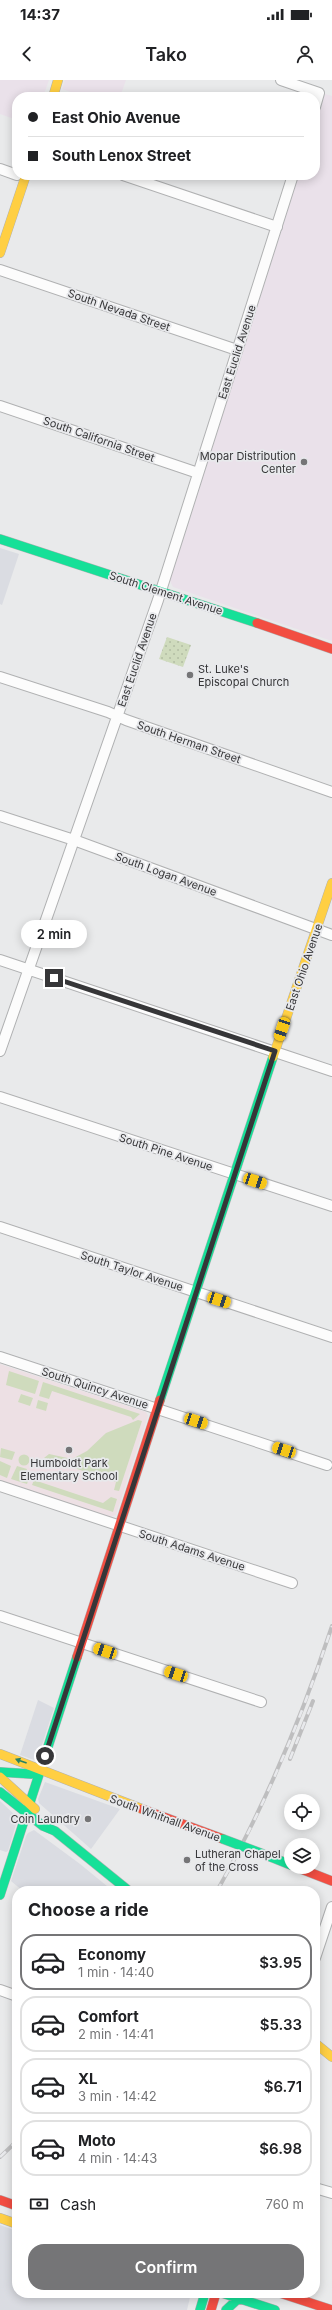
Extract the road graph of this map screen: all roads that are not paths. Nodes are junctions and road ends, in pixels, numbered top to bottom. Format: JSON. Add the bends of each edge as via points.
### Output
{"nodes":[{"id":1,"x":58,"y":80,"type":"edge"},
{"id":2,"x":281,"y":80,"type":"edge"},
{"id":3,"x":54,"y":92,"type":"edge"},
{"id":4,"x":316,"y":92,"type":"edge"},
{"id":5,"x":0,"y":169,"type":"edge"},
{"id":6,"x":12,"y":173,"type":"edge"},
{"id":7,"x":21,"y":180,"type":"edge"},
{"id":8,"x":138,"y":180,"type":"edge"},
{"id":9,"x":291,"y":180,"type":"edge"},
{"id":10,"x":277,"y":227,"type":"junction"},
{"id":11,"x":0,"y":253,"type":"edge"},
{"id":12,"x":0,"y":270,"type":"edge"},
{"id":13,"x":238,"y":350,"type":"junction"},
{"id":14,"x":0,"y":406,"type":"edge"},
{"id":15,"x":198,"y":473,"type":"junction"},
{"id":16,"x":0,"y":539,"type":"edge"},
{"id":17,"x":161,"y":590,"type":"junction"},
{"id":18,"x":332,"y":649,"type":"edge"},
{"id":19,"x":0,"y":677,"type":"edge"},
{"id":20,"x":117,"y":716,"type":"junction"},
{"id":21,"x":332,"y":792,"type":"edge"},
{"id":22,"x":0,"y":816,"type":"edge"},
{"id":23,"x":74,"y":840,"type":"junction"},
{"id":24,"x":332,"y":883,"type":"edge"},
{"id":25,"x":316,"y":929,"type":"junction"},
{"id":26,"x":332,"y":934,"type":"edge"},
{"id":27,"x":0,"y":960,"type":"edge"},
{"id":28,"x":29,"y":969,"type":"junction"},
{"id":29,"x":275,"y":1051,"type":"junction"},
{"id":30,"x":0,"y":1052,"type":"edge"},
{"id":31,"x":332,"y":1070,"type":"edge"},
{"id":32,"x":0,"y":1097,"type":"edge"},
{"id":33,"x":234,"y":1174,"type":"junction"},
{"id":34,"x":332,"y":1206,"type":"edge"},
{"id":35,"x":0,"y":1228,"type":"edge"},
{"id":36,"x":195,"y":1292,"type":"junction"},
{"id":37,"x":332,"y":1337,"type":"edge"},
{"id":38,"x":0,"y":1357,"type":"edge"},
{"id":39,"x":158,"y":1409,"type":"junction"},
{"id":40,"x":327,"y":1465,"type":"dead end"},
{"id":41,"x":0,"y":1486,"type":"edge"},
{"id":42,"x":120,"y":1525,"type":"junction"},
{"id":43,"x":292,"y":1583,"type":"dead end"},
{"id":44,"x":0,"y":1616,"type":"edge"},
{"id":45,"x":81,"y":1643,"type":"junction"},
{"id":46,"x":261,"y":1702,"type":"dead end"},
{"id":47,"x":0,"y":1754,"type":"edge"},
{"id":48,"x":0,"y":1772,"type":"edge"},
{"id":49,"x":40,"y":1772,"type":"junction"},
{"id":50,"x":0,"y":1777,"type":"edge"},
{"id":51,"x":0,"y":1792,"type":"edge"},
{"id":52,"x":30,"y":1804,"type":"junction"},
{"id":53,"x":26,"y":1814,"type":"junction"},
{"id":54,"x":55,"y":1831,"type":"junction"},
{"id":55,"x":284,"y":1862,"type":"edge"},
{"id":56,"x":314,"y":1874,"type":"edge"},
{"id":57,"x":332,"y":1881,"type":"edge"},
{"id":58,"x":123,"y":1886,"type":"edge"},
{"id":59,"x":0,"y":1895,"type":"edge"},
{"id":60,"x":332,"y":1907,"type":"edge"},
{"id":61,"x":320,"y":1943,"type":"edge"},
{"id":62,"x":0,"y":1990,"type":"edge"},
{"id":63,"x":12,"y":1994,"type":"edge"},
{"id":64,"x":320,"y":2047,"type":"edge"},
{"id":65,"x":332,"y":2057,"type":"edge"},
{"id":66,"x":320,"y":2189,"type":"edge"},
{"id":67,"x":332,"y":2193,"type":"edge"},
{"id":68,"x":0,"y":2200,"type":"edge"},
{"id":69,"x":12,"y":2204,"type":"edge"},
{"id":70,"x":0,"y":2218,"type":"edge"},
{"id":71,"x":12,"y":2222,"type":"edge"},
{"id":72,"x":204,"y":2298,"type":"edge"},
{"id":73,"x":215,"y":2298,"type":"edge"},
{"id":74,"x":239,"y":2298,"type":"joint"},
{"id":75,"x":295,"y":2298,"type":"edge"},
{"id":76,"x":200,"y":2310,"type":"edge"},
{"id":77,"x":211,"y":2310,"type":"edge"},
{"id":78,"x":226,"y":2310,"type":"edge"},
{"id":79,"x":275,"y":2310,"type":"edge"},
{"id":80,"x":332,"y":2310,"type":"edge"}],
"edges":[{"from":1,"to":3,"type":"street"},
{"from":2,"to":4,"type":"street"},
{"from":5,"to":6,"type":"street"},
{"from":7,"to":11,"type":"street"},
{"from":8,"to":10,"type":"street"},
{"from":9,"to":10,"type":"street","name":"East Euclid Avenue"},
{"from":10,"to":13,"type":"street","name":"East Euclid Avenue"},
{"from":12,"to":13,"type":"street","name":"South Nevada Street"},
{"from":13,"to":15,"type":"street","name":"East Euclid Avenue"},
{"from":14,"to":15,"type":"street","name":"South California Street"},
{"from":15,"to":17,"type":"street","name":"East Euclid Avenue"},
{"from":16,"to":17,"type":"street","name":"South Clement Avenue"},
{"from":17,"to":18,"type":"street","name":"South Clement Avenue"},
{"from":17,"to":20,"type":"street","name":"East Euclid Avenue"},
{"from":19,"to":20,"type":"street","name":"South Herman Street"},
{"from":20,"to":21,"type":"street","name":"South Herman Street"},
{"from":20,"to":23,"type":"street","name":"East Euclid Avenue"},
{"from":22,"to":23,"type":"street","name":"South Logan Avenue"},
{"from":23,"to":25,"type":"street","name":"South Logan Avenue"},
{"from":23,"to":28,"type":"street","name":"East Euclid Avenue"},
{"from":24,"to":25,"type":"street","name":"East Ohio Avenue"},
{"from":25,"to":26,"type":"street","name":"South Logan Avenue"},
{"from":25,"to":29,"type":"street","name":"East Ohio Avenue"},
{"from":27,"to":28,"type":"street"},
{"from":28,"to":29,"type":"street"},
{"from":28,"to":30,"type":"street","name":"East Euclid Avenue"},
{"from":29,"to":31,"type":"street"},
{"from":29,"to":33,"type":"street","name":"East Ohio Avenue"},
{"from":32,"to":33,"type":"street","name":"South Pine Avenue"},
{"from":33,"to":34,"type":"street","name":"South Pine Avenue"},
{"from":33,"to":36,"type":"street","name":"East Ohio Avenue"},
{"from":35,"to":36,"type":"street","name":"South Taylor Avenue"},
{"from":36,"to":37,"type":"street","name":"South Taylor Avenue"},
{"from":36,"to":39,"type":"street","name":"East Ohio Avenue"},
{"from":38,"to":39,"type":"street","name":"South Quincy Avenue"},
{"from":39,"to":40,"type":"street","name":"South Quincy Avenue"},
{"from":39,"to":42,"type":"street","name":"East Ohio Avenue"},
{"from":41,"to":42,"type":"street","name":"South Adams Avenue"},
{"from":42,"to":43,"type":"street","name":"South Adams Avenue"},
{"from":42,"to":45,"type":"street","name":"East Ohio Avenue"},
{"from":44,"to":45,"type":"street"},
{"from":45,"to":46,"type":"street"},
{"from":45,"to":49,"type":"street","name":"East Ohio Avenue"},
{"from":49,"to":47,"type":"street","name":"South Whitnall Avenue","one_way":true,"via":[[32,1766]]},
{"from":48,"to":49,"type":"street","name":"South Whitnall Avenue"},
{"from":49,"to":52,"type":"street","name":"East Ohio Avenue"},
{"from":49,"to":55,"type":"street","name":"South Whitnall Avenue","bridge":true},
{"from":50,"to":52,"type":"street"},
{"from":51,"to":53,"type":"street"},
{"from":52,"to":53,"type":"street","name":"East Ohio Avenue"},
{"from":52,"to":54,"type":"street"},
{"from":53,"to":54,"type":"street"},
{"from":53,"to":59,"type":"street","name":"East Ohio Avenue"},
{"from":54,"to":58,"type":"street"},
{"from":56,"to":57,"type":"street"},
{"from":60,"to":61,"type":"street"},
{"from":62,"to":63,"type":"street"},
{"from":64,"to":65,"type":"street"},
{"from":66,"to":67,"type":"street"},
{"from":68,"to":69,"type":"street"},
{"from":70,"to":71,"type":"street"},
{"from":72,"to":76,"type":"street"},
{"from":73,"to":77,"type":"street"},
{"from":74,"to":78,"type":"street"},
{"from":74,"to":79,"type":"street"},
{"from":75,"to":80,"type":"street"}]}
